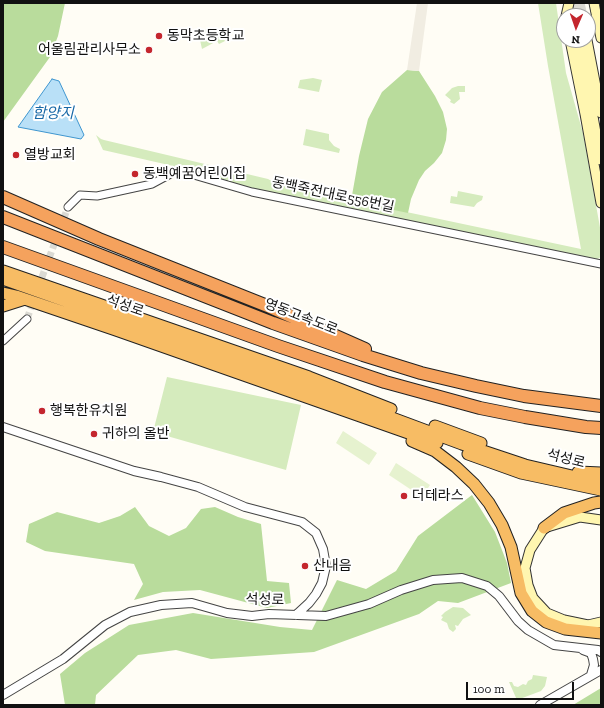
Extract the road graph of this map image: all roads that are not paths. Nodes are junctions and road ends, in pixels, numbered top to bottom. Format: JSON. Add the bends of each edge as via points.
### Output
{"nodes":[{"id":1,"x":588,"y":3,"type":"edge"},
{"id":2,"x":594,"y":3,"type":"edge"},
{"id":3,"x":597,"y":15,"type":"junction"},
{"id":4,"x":601,"y":38,"type":"edge"},
{"id":5,"x":572,"y":48,"type":"edge"},
{"id":6,"x":580,"y":48,"type":"edge"},
{"id":7,"x":589,"y":48,"type":"edge"},
{"id":8,"x":601,"y":113,"type":"edge"},
{"id":9,"x":601,"y":160,"type":"edge"},
{"id":10,"x":3,"y":197,"type":"edge"},
{"id":11,"x":601,"y":203,"type":"edge"},
{"id":12,"x":68,"y":207,"type":"tunnel mouth"},
{"id":13,"x":3,"y":217,"type":"edge"},
{"id":14,"x":3,"y":247,"type":"edge"},
{"id":15,"x":601,"y":264,"type":"edge"},
{"id":16,"x":3,"y":271,"type":"edge"},
{"id":17,"x":3,"y":279,"type":"edge"},
{"id":18,"x":3,"y":292,"type":"edge"},
{"id":19,"x":25,"y":299,"type":"junction"},
{"id":20,"x":3,"y":306,"type":"edge"},
{"id":21,"x":27,"y":319,"type":"tunnel mouth"},
{"id":22,"x":3,"y":342,"type":"edge"},
{"id":23,"x":421,"y":373,"type":"junction"},
{"id":24,"x":306,"y":386,"type":"junction"},
{"id":25,"x":601,"y":406,"type":"edge"},
{"id":26,"x":399,"y":412,"type":"junction"},
{"id":27,"x":363,"y":417,"type":"junction"},
{"id":28,"x":3,"y":427,"type":"edge"},
{"id":29,"x":601,"y":428,"type":"edge"},
{"id":30,"x":601,"y":473,"type":"edge"},
{"id":31,"x":601,"y":482,"type":"edge"},
{"id":32,"x":601,"y":490,"type":"edge"},
{"id":33,"x":601,"y":502,"type":"edge"},
{"id":34,"x":601,"y":520,"type":"edge"},
{"id":35,"x":544,"y":528,"type":"junction"},
{"id":36,"x":296,"y":615,"type":"junction"},
{"id":37,"x":601,"y":622,"type":"edge"},
{"id":38,"x":601,"y":633,"type":"edge"},
{"id":39,"x":577,"y":648,"type":"junction"},
{"id":40,"x":601,"y":652,"type":"edge"},
{"id":41,"x":601,"y":670,"type":"edge"},
{"id":42,"x":591,"y":675,"type":"junction"},
{"id":43,"x":3,"y":695,"type":"edge"},
{"id":44,"x":542,"y":704,"type":"edge"}],
"edges":[{"from":1,"to":3,"type":"main road"},
{"from":2,"to":3,"type":"main road"},
{"from":3,"to":4,"type":"main road"},
{"from":5,"to":11,"type":"main road"},
{"from":6,"to":9,"type":"main road"},
{"from":7,"to":8,"type":"main road"},
{"from":10,"to":23,"type":"highway","via":[[270,307]]},
{"from":12,"to":15,"type":"street","name":"동백죽전대로556번길","via":[[80,195],[98,196],[152,184],[180,171],[252,192]]},
{"from":13,"to":23,"type":"highway","name":"영동고속도로","via":[[321,341]]},
{"from":14,"to":29,"type":"highway","via":[[385,382],[488,409]]},
{"from":16,"to":26,"type":"highway","via":[[309,377]]},
{"from":17,"to":24,"type":"highway","name":"석성로"},
{"from":18,"to":19,"type":"highway","name":"석성로"},
{"from":19,"to":20,"type":"highway"},
{"from":19,"to":27,"type":"highway","name":"석성로"},
{"from":21,"to":22,"type":"street"},
{"from":23,"to":25,"type":"highway","name":"영동고속도로","via":[[524,396]]},
{"from":24,"to":26,"type":"highway"},
{"from":24,"to":31,"type":"highway","name":"석성로","via":[[462,444],[525,464]]},
{"from":26,"to":30,"type":"highway","via":[[558,468]]},
{"from":27,"to":32,"type":"highway","name":"석성로","via":[[521,473]]},
{"from":27,"to":38,"type":"highway","via":[[435,451],[474,484],[502,525],[511,548],[521,593],[532,611],[546,622],[565,630]]},
{"from":28,"to":36,"type":"street","name":"석성로","via":[[134,471],[198,487],[245,507],[302,522],[316,533],[323,549],[326,566],[316,594]]},
{"from":33,"to":35,"type":"highway","via":[[564,513]]},
{"from":34,"to":35,"type":"main road","via":[[580,517]]},
{"from":35,"to":37,"type":"main road","via":[[530,550],[525,568],[533,598],[547,613],[564,620],[588,624]]},
{"from":36,"to":39,"type":"street","via":[[326,616],[369,604],[433,580],[462,578],[487,586],[528,630],[554,645]]},
{"from":36,"to":43,"type":"street","name":"석성로","via":[[233,614],[192,603],[161,605],[130,612],[105,625],[63,659]]},
{"from":39,"to":40,"type":"street"},
{"from":39,"to":42,"type":"street","via":[[590,653],[594,665]]},
{"from":41,"to":42,"type":"street"},
{"from":42,"to":44,"type":"street"}]}
